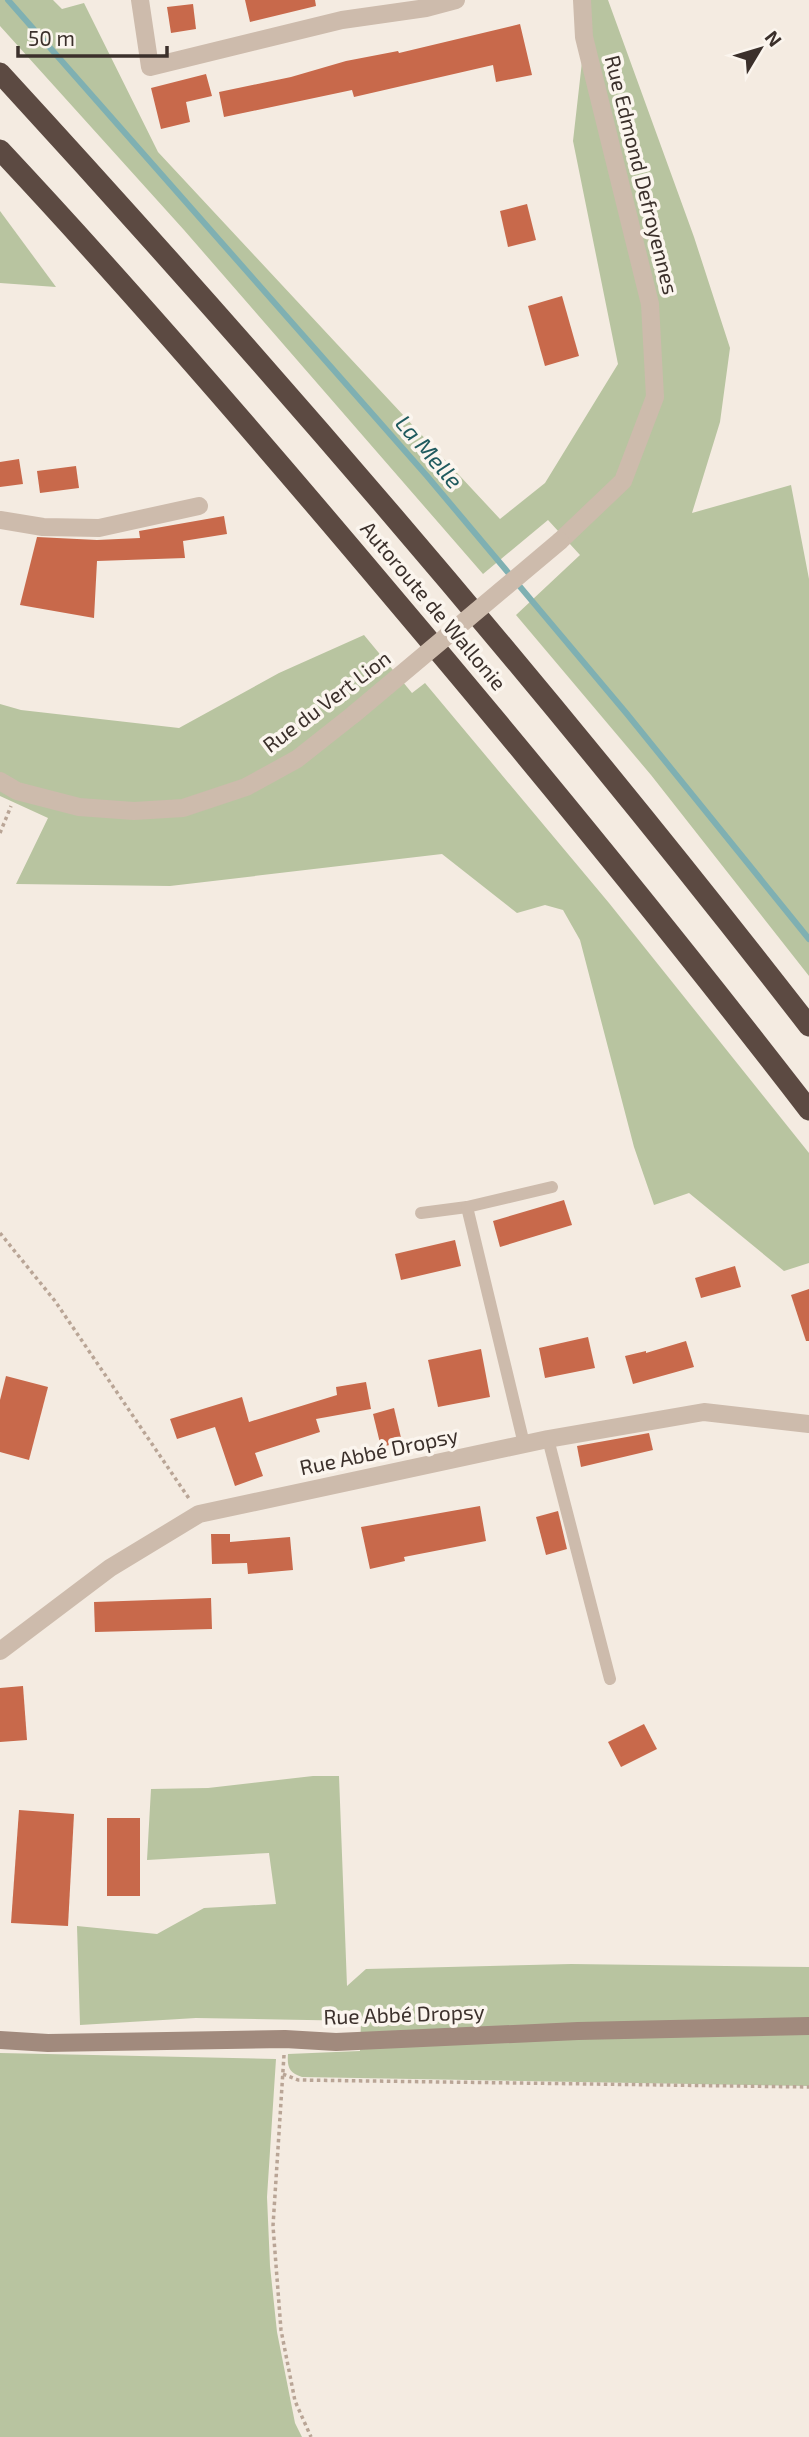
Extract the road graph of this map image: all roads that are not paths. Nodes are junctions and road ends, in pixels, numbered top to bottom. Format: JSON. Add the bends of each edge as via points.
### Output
{"nodes":[{"id":1,"x":140,"y":0,"type":"edge"},
{"id":2,"x":456,"y":0,"type":"edge"},
{"id":3,"x":582,"y":0,"type":"edge"},
{"id":4,"x":0,"y":73,"type":"edge"},
{"id":5,"x":0,"y":150,"type":"edge"},
{"id":6,"x":623,"y":481,"type":"joint"},
{"id":7,"x":199,"y":506,"type":"dead end"},
{"id":8,"x":0,"y":520,"type":"edge"},
{"id":9,"x":0,"y":781,"type":"edge"},
{"id":10,"x":809,"y":1026,"type":"edge"},
{"id":11,"x":809,"y":1110,"type":"edge"},
{"id":12,"x":552,"y":1187,"type":"dead end"},
{"id":13,"x":467,"y":1207,"type":"junction"},
{"id":14,"x":421,"y":1213,"type":"dead end"},
{"id":15,"x":809,"y":1424,"type":"edge"},
{"id":16,"x":548,"y":1439,"type":"junction"},
{"id":17,"x":524,"y":1444,"type":"junction"},
{"id":18,"x":0,"y":1651,"type":"edge"},
{"id":19,"x":610,"y":1679,"type":"dead end"},
{"id":20,"x":809,"y":2026,"type":"edge"},
{"id":21,"x":0,"y":2040,"type":"edge"}],
"edges":[{"from":1,"to":2,"type":"street","via":[[150,67],[342,20]]},
{"from":3,"to":6,"type":"street","name":"Rue Edmond Defroyennes","via":[[584,37],[650,304],[655,397]]},
{"from":4,"to":10,"type":"highway","name":"Autoroute de Wallonie","via":[[218,314],[422,550]]},
{"from":5,"to":11,"type":"highway","name":"Autoroute de Wallonie","via":[[288,472]]},
{"from":6,"to":9,"type":"street","name":"Rue du Vert Lion","bridge":true,"via":[[560,541],[354,714],[297,759],[246,787],[183,808],[134,811],[79,807],[17,791]]},
{"from":7,"to":8,"type":"street","via":[[99,528],[43,527]]},
{"from":12,"to":13,"type":"lane"},
{"from":13,"to":14,"type":"lane"},
{"from":13,"to":17,"type":"lane"},
{"from":15,"to":16,"type":"street","name":"Rue Abbé Dropsy","via":[[705,1412]]},
{"from":16,"to":17,"type":"street","name":"Rue Abbé Dropsy"},
{"from":16,"to":19,"type":"lane"},
{"from":17,"to":18,"type":"street","name":"Rue Abbé Dropsy","via":[[199,1514],[110,1568]]},
{"from":20,"to":21,"type":"street","name":"Rue Abbé Dropsy","via":[[336,2042]]}]}
